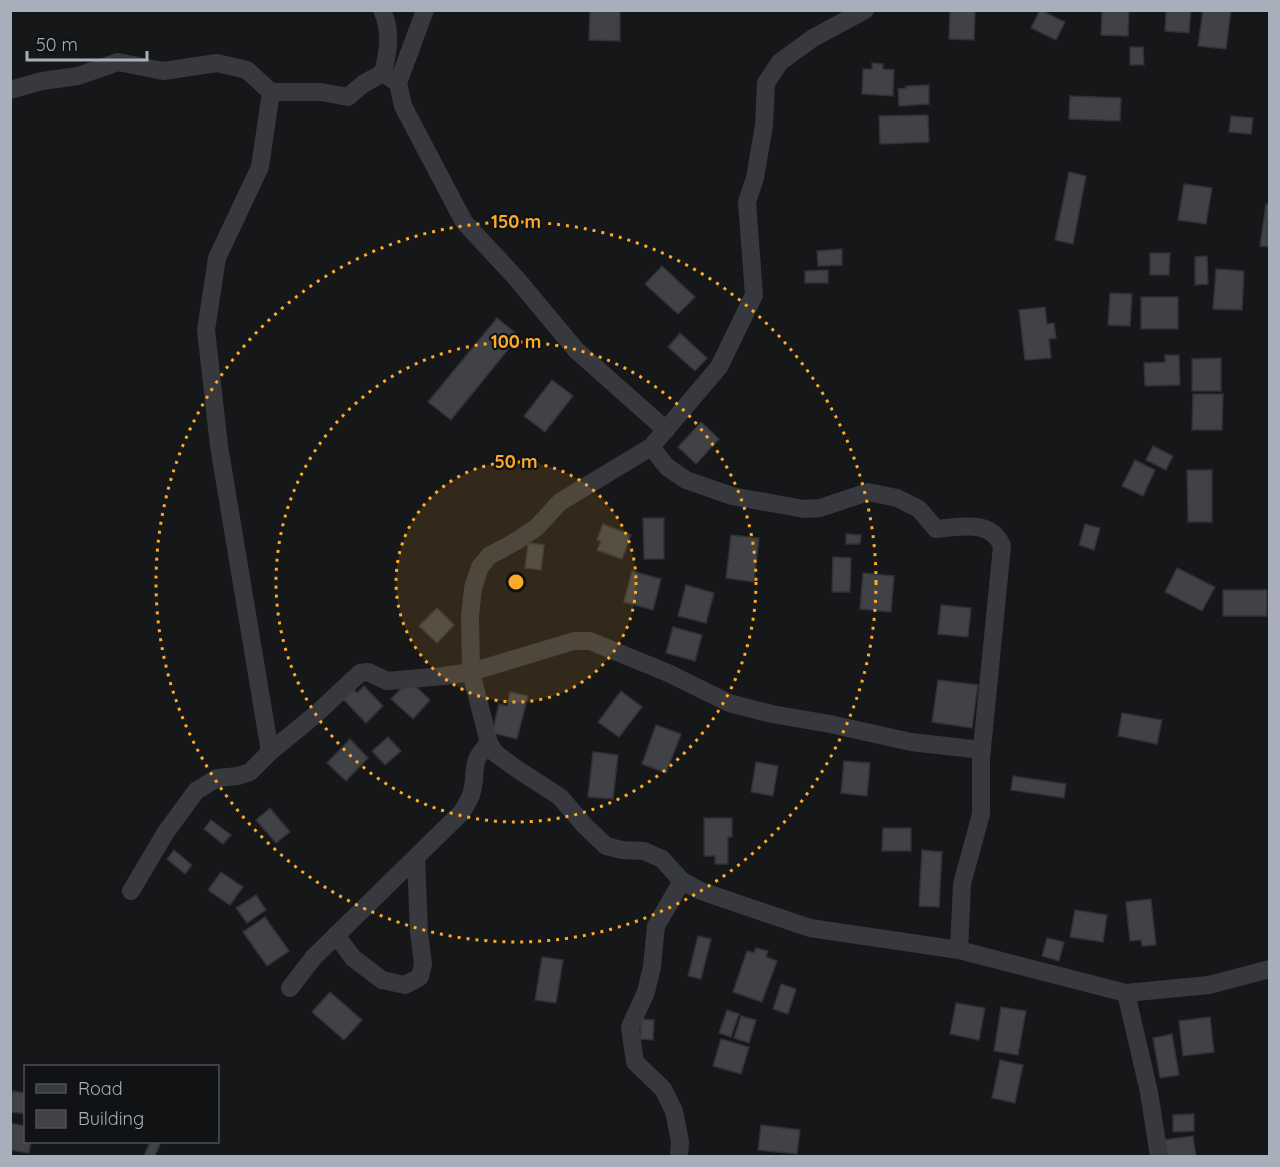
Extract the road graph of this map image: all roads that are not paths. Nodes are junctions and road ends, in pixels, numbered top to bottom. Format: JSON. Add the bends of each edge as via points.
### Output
{"nodes":[{"id":1,"x":382,"y":10,"type":"edge"},
{"id":2,"x":425,"y":10,"type":"edge"},
{"id":3,"x":865,"y":10,"type":"edge"},
{"id":4,"x":382,"y":73,"type":"junction"},
{"id":5,"x":398,"y":83,"type":"junction"},
{"id":6,"x":10,"y":90,"type":"edge"},
{"id":7,"x":271,"y":92,"type":"junction"},
{"id":8,"x":666,"y":430,"type":"junction"},
{"id":9,"x":651,"y":447,"type":"junction"},
{"id":10,"x":471,"y":672,"type":"junction"},
{"id":11,"x":489,"y":743,"type":"junction"},
{"id":12,"x":982,"y":750,"type":"junction"},
{"id":13,"x":270,"y":752,"type":"junction"},
{"id":14,"x":416,"y":857,"type":"junction"},
{"id":15,"x":682,"y":881,"type":"junction"},
{"id":16,"x":131,"y":891,"type":"dead end"},
{"id":17,"x":336,"y":935,"type":"junction"},
{"id":18,"x":959,"y":950,"type":"junction"},
{"id":19,"x":1269,"y":969,"type":"edge"},
{"id":20,"x":290,"y":988,"type":"dead end"},
{"id":21,"x":1126,"y":993,"type":"junction"},
{"id":22,"x":679,"y":1156,"type":"edge"},
{"id":23,"x":1159,"y":1156,"type":"edge"}],
"edges":[{"from":1,"to":4,"type":"street","via":[[388,23],[388,52]]},
{"from":2,"to":5,"type":"street"},
{"from":3,"to":8,"type":"street","via":[[813,38],[780,62],[766,82],[764,125],[747,202],[753,294],[719,367]]},
{"from":4,"to":5,"type":"street"},
{"from":4,"to":7,"type":"street","via":[[348,97],[321,92]]},
{"from":5,"to":8,"type":"street","via":[[403,106],[464,222],[576,350]]},
{"from":6,"to":7,"type":"street","via":[[78,76],[118,62],[163,70],[217,63],[248,70]]},
{"from":7,"to":13,"type":"street","via":[[260,167],[217,258],[206,330],[219,446]]},
{"from":8,"to":9,"type":"street"},
{"from":9,"to":10,"type":"street","via":[[560,502],[537,527],[489,556],[480,567],[470,616]]},
{"from":9,"to":12,"type":"street","via":[[667,467],[686,480],[732,496],[804,509],[820,508],[868,492],[897,498],[919,509],[936,529],[987,528],[998,535],[1002,546]]},
{"from":10,"to":11,"type":"street"},
{"from":10,"to":12,"type":"street","via":[[574,641],[590,641],[729,703],[911,742]]},
{"from":10,"to":13,"type":"street","via":[[387,681],[368,672],[360,673]]},
{"from":11,"to":14,"type":"street","via":[[479,753],[471,795],[462,812]]},
{"from":11,"to":15,"type":"street","via":[[495,753],[560,797],[606,846],[644,851],[662,859]]},
{"from":12,"to":18,"type":"street","via":[[981,814],[962,884]]},
{"from":13,"to":16,"type":"street","via":[[250,772],[217,778],[196,791]]},
{"from":14,"to":17,"type":"street"},
{"from":14,"to":17,"type":"street","via":[[423,964],[420,977],[405,985],[382,980],[353,958]]},
{"from":15,"to":18,"type":"street","via":[[810,928]]},
{"from":15,"to":22,"type":"street","via":[[656,926],[646,992],[630,1027],[635,1062],[663,1089],[674,1111]]},
{"from":17,"to":20,"type":"street"},
{"from":18,"to":21,"type":"street"},
{"from":19,"to":21,"type":"street","via":[[1209,985]]},
{"from":21,"to":23,"type":"street"}]}
